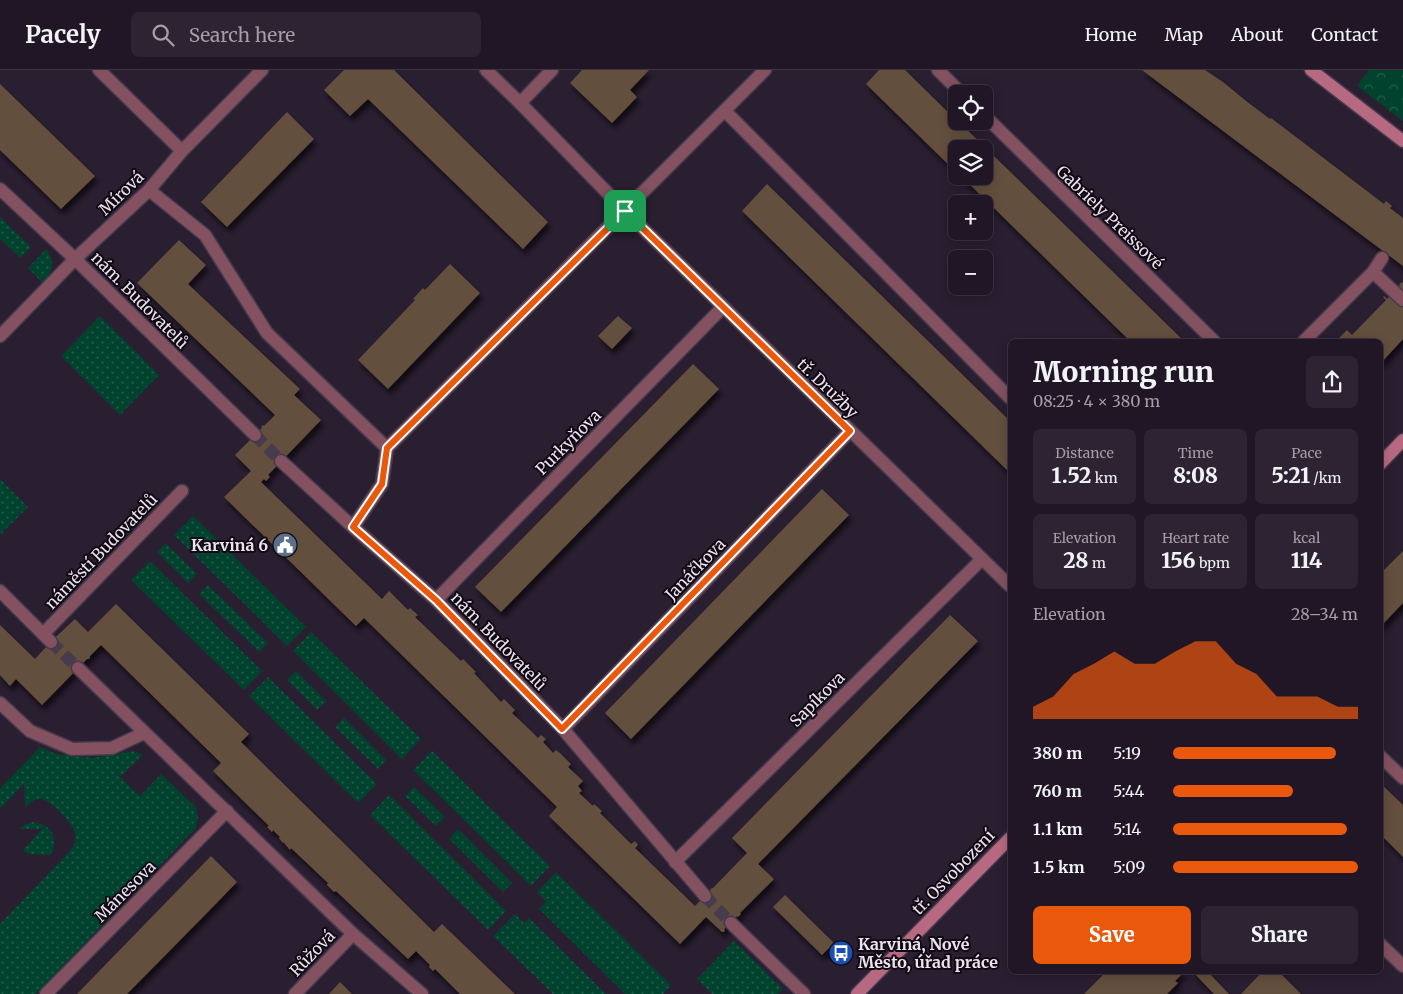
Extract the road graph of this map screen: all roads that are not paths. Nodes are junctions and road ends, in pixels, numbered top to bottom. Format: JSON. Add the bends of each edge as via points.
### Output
{"nodes":[{"id":1,"x":99,"y":70,"type":"edge"},
{"id":2,"x":262,"y":70,"type":"edge"},
{"id":3,"x":486,"y":70,"type":"edge"},
{"id":4,"x":552,"y":70,"type":"edge"},
{"id":5,"x":765,"y":70,"type":"edge"},
{"id":6,"x":938,"y":70,"type":"edge"},
{"id":7,"x":1311,"y":70,"type":"edge"},
{"id":8,"x":953,"y":85,"type":"edge"},
{"id":9,"x":520,"y":103,"type":"junction"},
{"id":10,"x":725,"y":112,"type":"junction"},
{"id":11,"x":993,"y":124,"type":"edge"},
{"id":12,"x":1403,"y":141,"type":"edge"},
{"id":13,"x":182,"y":151,"type":"junction"},
{"id":14,"x":0,"y":189,"type":"edge"},
{"id":15,"x":149,"y":190,"type":"junction"},
{"id":16,"x":625,"y":211,"type":"junction"},
{"id":17,"x":1382,"y":258,"type":"dead end"},
{"id":18,"x":75,"y":259,"type":"junction"},
{"id":19,"x":1373,"y":272,"type":"junction"},
{"id":20,"x":1403,"y":300,"type":"edge"},
{"id":21,"x":723,"y":307,"type":"junction"},
{"id":22,"x":0,"y":336,"type":"edge"},
{"id":23,"x":1212,"y":339,"type":"edge"},
{"id":24,"x":1306,"y":339,"type":"edge"},
{"id":25,"x":1008,"y":396,"type":"edge"},
{"id":26,"x":850,"y":431,"type":"junction"},
{"id":27,"x":255,"y":435,"type":"tunnel mouth"},
{"id":28,"x":1403,"y":440,"type":"edge"},
{"id":29,"x":387,"y":448,"type":"junction"},
{"id":30,"x":281,"y":461,"type":"tunnel mouth"},
{"id":31,"x":1383,"y":461,"type":"edge"},
{"id":32,"x":182,"y":491,"type":"dead end"},
{"id":33,"x":353,"y":527,"type":"junction"},
{"id":34,"x":981,"y":560,"type":"junction"},
{"id":35,"x":1008,"y":584,"type":"edge"},
{"id":36,"x":0,"y":591,"type":"edge"},
{"id":37,"x":436,"y":600,"type":"junction"},
{"id":38,"x":78,"y":668,"type":"tunnel mouth"},
{"id":39,"x":0,"y":703,"type":"edge"},
{"id":40,"x":562,"y":729,"type":"junction"},
{"id":41,"x":144,"y":733,"type":"junction"},
{"id":42,"x":1383,"y":759,"type":"edge"},
{"id":43,"x":1403,"y":778,"type":"edge"},
{"id":44,"x":226,"y":812,"type":"junction"},
{"id":45,"x":1008,"y":840,"type":"edge"},
{"id":46,"x":675,"y":862,"type":"junction"},
{"id":47,"x":705,"y":896,"type":"tunnel mouth"},
{"id":48,"x":731,"y":922,"type":"tunnel mouth"},
{"id":49,"x":353,"y":934,"type":"junction"},
{"id":50,"x":1383,"y":947,"type":"edge"},
{"id":51,"x":1403,"y":966,"type":"edge"},
{"id":52,"x":46,"y":994,"type":"edge"},
{"id":53,"x":295,"y":994,"type":"edge"},
{"id":54,"x":422,"y":994,"type":"edge"},
{"id":55,"x":804,"y":994,"type":"edge"},
{"id":56,"x":856,"y":994,"type":"edge"}],
"edges":[{"from":1,"to":13,"type":"street"},
{"from":2,"to":13,"type":"street","name":"Mírová"},
{"from":3,"to":9,"type":"street","name":"tř. Družby"},
{"from":4,"to":9,"type":"street"},
{"from":5,"to":10,"type":"street"},
{"from":6,"to":8,"type":"street"},
{"from":7,"to":12,"type":"street"},
{"from":9,"to":16,"type":"street","name":"tř. Družby"},
{"from":10,"to":16,"type":"street"},
{"from":10,"to":25,"type":"street"},
{"from":11,"to":23,"type":"street","name":"Gabriely Preissové"},
{"from":13,"to":15,"type":"street","name":"Mírová"},
{"from":14,"to":18,"type":"street","name":"nám. Budovatelů"},
{"from":15,"to":18,"type":"street","name":"Mírová"},
{"from":15,"to":29,"type":"street","via":[[204,235],[267,333]]},
{"from":16,"to":21,"type":"street","name":"tř. Družby"},
{"from":16,"to":29,"type":"street"},
{"from":17,"to":19,"type":"street"},
{"from":18,"to":22,"type":"street","name":"Mírová"},
{"from":18,"to":27,"type":"street","name":"nám. Budovatelů"},
{"from":19,"to":20,"type":"street"},
{"from":19,"to":24,"type":"street"},
{"from":21,"to":26,"type":"street","name":"tř. Družby"},
{"from":21,"to":37,"type":"street","name":"Purkyňova"},
{"from":26,"to":34,"type":"street","name":"tř. Družby"},
{"from":26,"to":40,"type":"street","name":"Janáčkova"},
{"from":28,"to":31,"type":"street"},
{"from":29,"to":33,"type":"street","via":[[382,484]]},
{"from":30,"to":33,"type":"street","name":"nám. Budovatelů"},
{"from":32,"to":36,"type":"street","name":"náměstí Budovatelů","via":[[47,638]]},
{"from":33,"to":37,"type":"street","name":"nám. Budovatelů"},
{"from":34,"to":35,"type":"street","name":"tř. Družby"},
{"from":34,"to":46,"type":"street","name":"Sapíkova"},
{"from":37,"to":40,"type":"street","name":"nám. Budovatelů"},
{"from":38,"to":41,"type":"street"},
{"from":39,"to":41,"type":"street","via":[[30,731],[72,748],[112,748]]},
{"from":40,"to":46,"type":"street","name":"nám. Budovatelů"},
{"from":41,"to":44,"type":"street"},
{"from":42,"to":43,"type":"street"},
{"from":44,"to":49,"type":"street"},
{"from":44,"to":52,"type":"street","name":"Mánesova"},
{"from":45,"to":56,"type":"street","name":"tř. Osvobození"},
{"from":46,"to":47,"type":"street","name":"nám. Budovatelů"},
{"from":48,"to":55,"type":"street"},
{"from":49,"to":53,"type":"street","name":"Růžová"},
{"from":49,"to":54,"type":"street"},
{"from":50,"to":51,"type":"street"}]}
